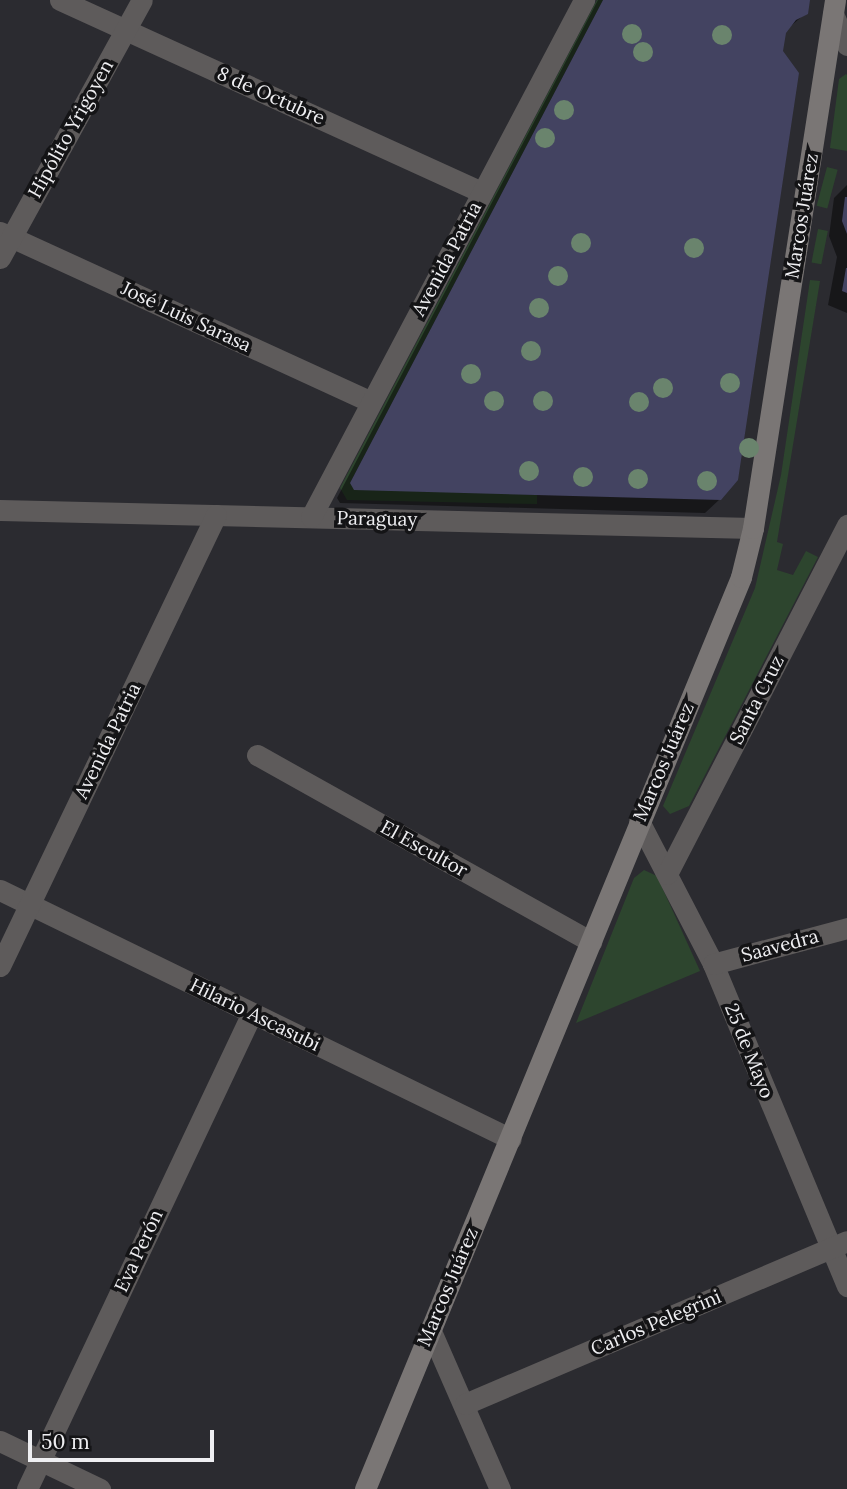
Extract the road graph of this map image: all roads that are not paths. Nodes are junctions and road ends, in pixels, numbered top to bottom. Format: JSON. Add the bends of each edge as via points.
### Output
{"nodes":[{"id":1,"x":60,"y":0,"type":"edge"},
{"id":2,"x":142,"y":0,"type":"edge"},
{"id":3,"x":584,"y":0,"type":"edge"},
{"id":4,"x":834,"y":7,"type":"edge"},
{"id":5,"x":126,"y":30,"type":"junction"},
{"id":6,"x":847,"y":45,"type":"edge"},
{"id":7,"x":482,"y":192,"type":"junction"},
{"id":8,"x":5,"y":234,"type":"edge"},
{"id":9,"x":0,"y":258,"type":"edge"},
{"id":10,"x":372,"y":402,"type":"junction"},
{"id":11,"x":0,"y":495,"type":"edge"},
{"id":12,"x":0,"y":510,"type":"edge"},
{"id":13,"x":37,"y":511,"type":"junction"},
{"id":14,"x":216,"y":515,"type":"junction"},
{"id":15,"x":310,"y":517,"type":"junction"},
{"id":16,"x":847,"y":525,"type":"edge"},
{"id":17,"x":753,"y":527,"type":"junction"},
{"id":18,"x":257,"y":755,"type":"dead end"},
{"id":19,"x":639,"y":821,"type":"junction"},
{"id":20,"x":667,"y":874,"type":"junction"},
{"id":21,"x":0,"y":890,"type":"edge"},
{"id":22,"x":29,"y":905,"type":"junction"},
{"id":23,"x":847,"y":928,"type":"edge"},
{"id":24,"x":591,"y":942,"type":"junction"},
{"id":25,"x":713,"y":964,"type":"junction"},
{"id":26,"x":0,"y":966,"type":"edge"},
{"id":27,"x":252,"y":1013,"type":"junction"},
{"id":28,"x":511,"y":1139,"type":"junction"},
{"id":29,"x":839,"y":1245,"type":"edge"},
{"id":30,"x":847,"y":1286,"type":"edge"},
{"id":31,"x":430,"y":1329,"type":"junction"},
{"id":32,"x":465,"y":1404,"type":"junction"},
{"id":33,"x":0,"y":1441,"type":"edge"},
{"id":34,"x":41,"y":1461,"type":"junction"},
{"id":35,"x":27,"y":1489,"type":"edge"},
{"id":36,"x":100,"y":1489,"type":"edge"},
{"id":37,"x":365,"y":1489,"type":"edge"},
{"id":38,"x":500,"y":1489,"type":"edge"}],
"edges":[{"from":1,"to":5,"type":"street","name":"8 de Octubre"},
{"from":2,"to":5,"type":"street","name":"Hipólito Yrigoyen"},
{"from":3,"to":7,"type":"street","name":"Avenida Patria"},
{"from":4,"to":6,"type":"street"},
{"from":4,"to":17,"type":"main road","name":"Marcos Juárez"},
{"from":5,"to":7,"type":"street","name":"8 de Octubre"},
{"from":5,"to":8,"type":"street","name":"Hipólito Yrigoyen"},
{"from":7,"to":10,"type":"street","name":"Avenida Patria"},
{"from":8,"to":9,"type":"street","name":"Hipólito Yrigoyen"},
{"from":8,"to":10,"type":"street","name":"José Luis Sarasa"},
{"from":10,"to":15,"type":"street","name":"Avenida Patria"},
{"from":11,"to":13,"type":"street"},
{"from":12,"to":13,"type":"street","name":"Paraguay"},
{"from":13,"to":14,"type":"street","name":"Paraguay"},
{"from":14,"to":15,"type":"street","name":"Paraguay"},
{"from":14,"to":22,"type":"street","name":"Avenida Patria"},
{"from":15,"to":17,"type":"street","name":"Paraguay"},
{"from":16,"to":20,"type":"street","name":"Santa Cruz"},
{"from":17,"to":19,"type":"main road","name":"Marcos Juárez","via":[[736,592]]},
{"from":18,"to":24,"type":"street","name":"El Escultor"},
{"from":19,"to":20,"type":"street","name":"25 de Mayo"},
{"from":19,"to":24,"type":"main road","name":"Marcos Juárez"},
{"from":20,"to":25,"type":"street","name":"25 de Mayo"},
{"from":21,"to":22,"type":"street","name":"Hilario Ascasubi"},
{"from":22,"to":26,"type":"street","name":"Avenida Patria"},
{"from":22,"to":27,"type":"street","name":"Hilario Ascasubi"},
{"from":23,"to":25,"type":"street","name":"Saavedra"},
{"from":24,"to":28,"type":"main road","name":"Marcos Juárez"},
{"from":25,"to":29,"type":"street","name":"25 de Mayo"},
{"from":27,"to":28,"type":"street","name":"Hilario Ascasubi"},
{"from":27,"to":34,"type":"street","name":"Eva Perón"},
{"from":28,"to":31,"type":"main road","name":"Marcos Juárez"},
{"from":29,"to":30,"type":"street","name":"25 de Mayo"},
{"from":29,"to":32,"type":"street","name":"Carlos Pelegrini"},
{"from":31,"to":32,"type":"street"},
{"from":31,"to":37,"type":"main road","name":"Marcos Juárez"},
{"from":32,"to":38,"type":"street"},
{"from":33,"to":34,"type":"street"},
{"from":34,"to":35,"type":"street","name":"Eva Perón"},
{"from":34,"to":36,"type":"street"}]}
